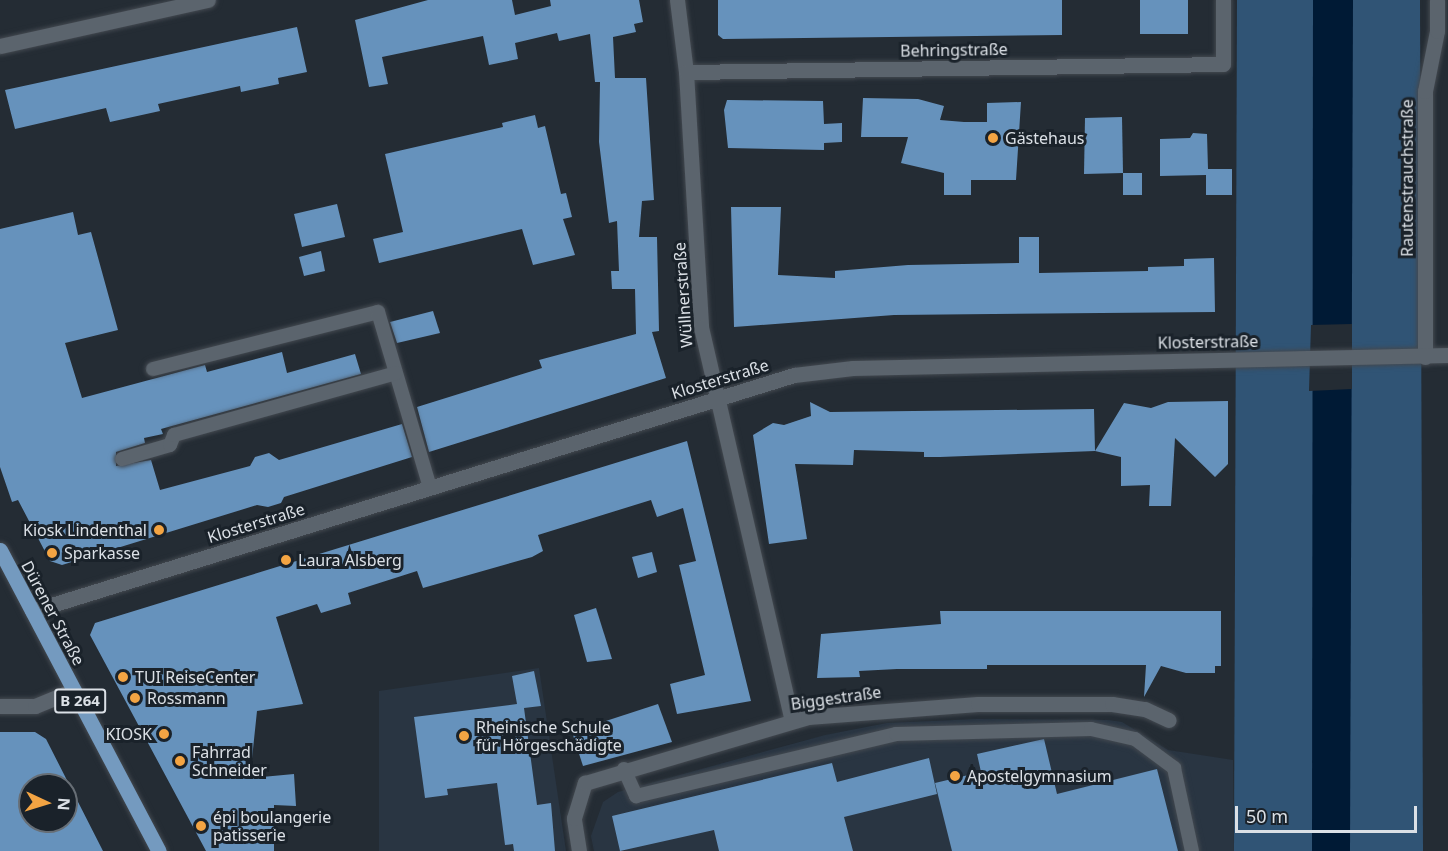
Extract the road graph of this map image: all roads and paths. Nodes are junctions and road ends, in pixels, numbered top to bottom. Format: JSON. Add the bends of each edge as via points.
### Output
{"nodes":[{"id":1,"x":208,"y":0,"type":"edge"},
{"id":2,"x":677,"y":0,"type":"edge"},
{"id":3,"x":1223,"y":0,"type":"edge"},
{"id":4,"x":1437,"y":0,"type":"edge"},
{"id":5,"x":0,"y":46,"type":"edge"},
{"id":6,"x":686,"y":72,"type":"junction"},
{"id":7,"x":1448,"y":355,"type":"edge"},
{"id":8,"x":1425,"y":357,"type":"junction"},
{"id":9,"x":153,"y":369,"type":"dead end"},
{"id":10,"x":396,"y":373,"type":"junction"},
{"id":11,"x":716,"y":398,"type":"junction"},
{"id":12,"x":122,"y":459,"type":"dead end"},
{"id":13,"x":430,"y":487,"type":"junction"},
{"id":14,"x":0,"y":550,"type":"edge"},
{"id":15,"x":32,"y":611,"type":"junction"},
{"id":16,"x":74,"y":690,"type":"junction"},
{"id":17,"x":0,"y":706,"type":"edge"},
{"id":18,"x":1169,"y":720,"type":"dead end"},
{"id":19,"x":792,"y":721,"type":"junction"},
{"id":20,"x":624,"y":769,"type":"junction"},
{"id":21,"x":159,"y":851,"type":"edge"},
{"id":22,"x":579,"y":851,"type":"edge"},
{"id":23,"x":1192,"y":851,"type":"edge"}],
"edges":[{"from":1,"to":5,"type":"street"},
{"from":2,"to":6,"type":"street","name":"Wüllnerstraße"},
{"from":3,"to":6,"type":"street","name":"Behringstraße","via":[[1223,64]]},
{"from":4,"to":8,"type":"street","name":"Rautenstrauchstraße","via":[[1437,32],[1425,91]]},
{"from":6,"to":11,"type":"street","name":"Wüllnerstraße","via":[[701,327]]},
{"from":7,"to":8,"type":"street","name":"Klosterstraße"},
{"from":8,"to":11,"type":"street","name":"Klosterstraße","via":[[853,368],[794,375]]},
{"from":9,"to":10,"type":"lane","via":[[378,312]]},
{"from":10,"to":12,"type":"lane","via":[[174,435],[170,445]]},
{"from":10,"to":13,"type":"lane"},
{"from":11,"to":13,"type":"street","name":"Klosterstraße"},
{"from":11,"to":19,"type":"street","name":"Wüllnerstraße"},
{"from":13,"to":15,"type":"street","name":"Klosterstraße"},
{"from":14,"to":15,"type":"main road","name":"Dürener Straße","number":"B 264"},
{"from":15,"to":16,"type":"main road","name":"Dürener Straße","number":"B 264"},
{"from":16,"to":17,"type":"street","via":[[35,706]]},
{"from":16,"to":21,"type":"main road","name":"Dürener Straße","number":"B 264"},
{"from":18,"to":19,"type":"street","name":"Biggestraße","via":[[1145,709],[1112,704],[978,704],[878,708]]},
{"from":19,"to":20,"type":"street","name":"Biggestraße"},
{"from":20,"to":22,"type":"street","name":"Biggestraße","via":[[585,783],[578,795],[574,818]]},
{"from":20,"to":23,"type":"lane","via":[[636,796],[896,734],[1091,729],[1135,739],[1174,768]]}]}
